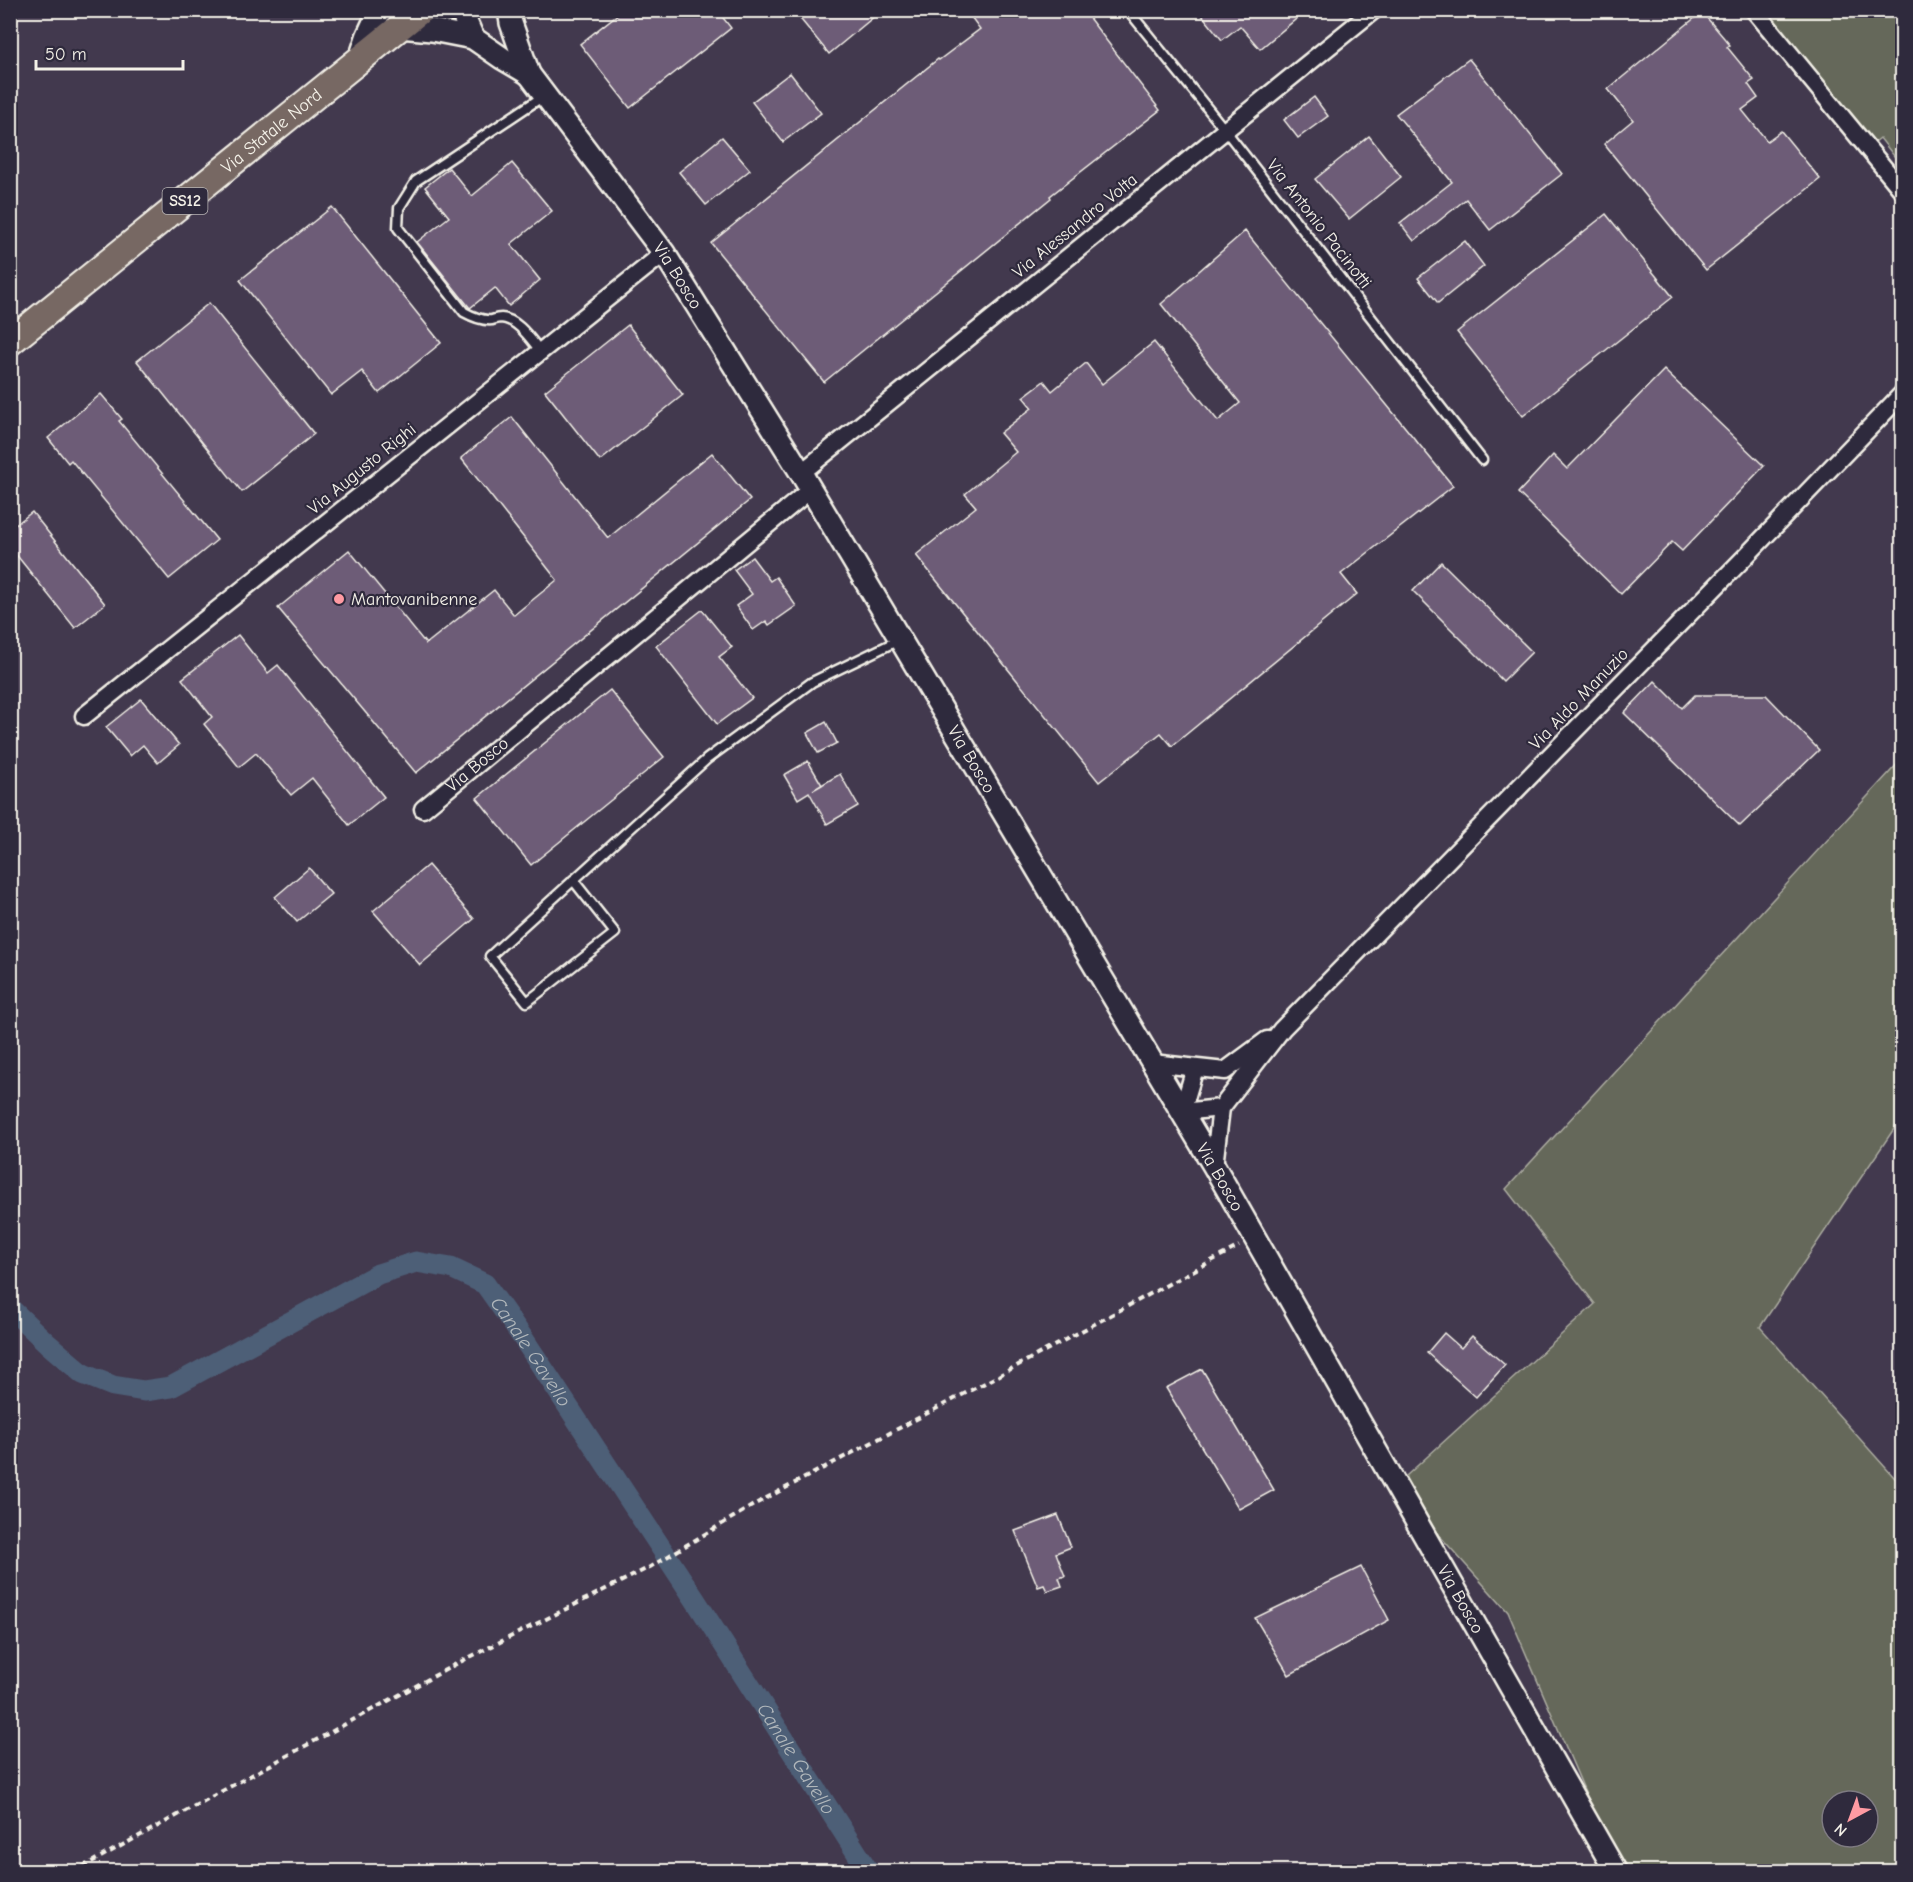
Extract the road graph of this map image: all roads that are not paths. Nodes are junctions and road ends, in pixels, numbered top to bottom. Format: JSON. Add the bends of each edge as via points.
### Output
{"nodes":[{"id":1,"x":380,"y":10,"type":"edge"},
{"id":2,"x":422,"y":10,"type":"edge"},
{"id":3,"x":461,"y":10,"type":"edge"},
{"id":4,"x":1128,"y":10,"type":"edge"},
{"id":5,"x":1374,"y":10,"type":"edge"},
{"id":6,"x":1754,"y":10,"type":"edge"},
{"id":7,"x":505,"y":15,"type":"edge"},
{"id":8,"x":400,"y":27,"type":"junction"},
{"id":9,"x":473,"y":38,"type":"junction"},
{"id":10,"x":360,"y":60,"type":"junction"},
{"id":11,"x":529,"y":74,"type":"junction"},
{"id":12,"x":545,"y":95,"type":"junction"},
{"id":13,"x":1225,"y":130,"type":"junction"},
{"id":14,"x":1902,"y":190,"type":"edge"},
{"id":15,"x":664,"y":253,"type":"junction"},
{"id":16,"x":10,"y":342,"type":"edge"},
{"id":17,"x":540,"y":352,"type":"junction"},
{"id":18,"x":1902,"y":394,"type":"edge"},
{"id":19,"x":1482,"y":460,"type":"dead end"},
{"id":20,"x":806,"y":481,"type":"junction"},
{"id":21,"x":900,"y":639,"type":"junction"},
{"id":22,"x":84,"y":716,"type":"dead end"},
{"id":23,"x":423,"y":809,"type":"dead end"},
{"id":24,"x":573,"y":879,"type":"junction"},
{"id":25,"x":1282,"y":1029,"type":"junction"},
{"id":26,"x":1152,"y":1063,"type":"junction"},
{"id":27,"x":1196,"y":1068,"type":"junction"},
{"id":28,"x":1221,"y":1108,"type":"junction"},
{"id":29,"x":1182,"y":1112,"type":"junction"},
{"id":30,"x":1214,"y":1166,"type":"junction"},
{"id":31,"x":1616,"y":1872,"type":"edge"}],
"edges":[{"from":1,"to":10,"type":"main road"},
{"from":2,"to":8,"type":"main road","name":"Via Statale Nord","number":"SS12"},
{"from":3,"to":9,"type":"street"},
{"from":4,"to":13,"type":"lane","name":"Via Antonio Pacinotti"},
{"from":5,"to":13,"type":"street","name":"Via Alessandro Volta"},
{"from":6,"to":14,"type":"street"},
{"from":7,"to":11,"type":"street","name":"Via Bosco"},
{"from":8,"to":9,"type":"street","name":"Via Bosco"},
{"from":8,"to":10,"type":"main road","name":"Via Statale Nord","number":"SS12"},
{"from":9,"to":11,"type":"street","name":"Via Bosco"},
{"from":10,"to":16,"type":"main road","name":"Via Statale Nord","number":"SS12"},
{"from":11,"to":12,"type":"street","name":"Via Bosco"},
{"from":12,"to":15,"type":"street","name":"Via Bosco"},
{"from":12,"to":17,"type":"lane","via":[[416,181],[399,208],[398,228],[464,312],[475,318],[502,318],[514,323]]},
{"from":13,"to":19,"type":"lane","name":"Via Antonio Pacinotti"},
{"from":13,"to":20,"type":"street","name":"Via Alessandro Volta"},
{"from":15,"to":17,"type":"street","name":"Via Augusto Righi"},
{"from":15,"to":20,"type":"street","name":"Via Bosco"},
{"from":17,"to":22,"type":"street","name":"Via Augusto Righi"},
{"from":18,"to":25,"type":"street","name":"Via Aldo Manuzio"},
{"from":20,"to":21,"type":"street","name":"Via Bosco"},
{"from":20,"to":23,"type":"street","name":"Via Bosco"},
{"from":21,"to":24,"type":"lane","via":[[812,682],[783,703],[707,759]]},
{"from":21,"to":26,"type":"street","name":"Via Bosco"},
{"from":24,"to":24,"type":"lane","via":[[490,956],[527,1002],[615,933]]},
{"from":25,"to":27,"type":"street","name":"Via Aldo Manuzio","via":[[1225,1071]]},
{"from":25,"to":28,"type":"street","name":"Via Aldo Manuzio"},
{"from":26,"to":27,"type":"street","name":"Via Aldo Manuzio"},
{"from":26,"to":29,"type":"street","name":"Via Bosco"},
{"from":27,"to":29,"type":"street"},
{"from":28,"to":29,"type":"street"},
{"from":28,"to":30,"type":"street"},
{"from":29,"to":30,"type":"street","name":"Via Bosco"},
{"from":30,"to":31,"type":"street","name":"Via Bosco"}]}
